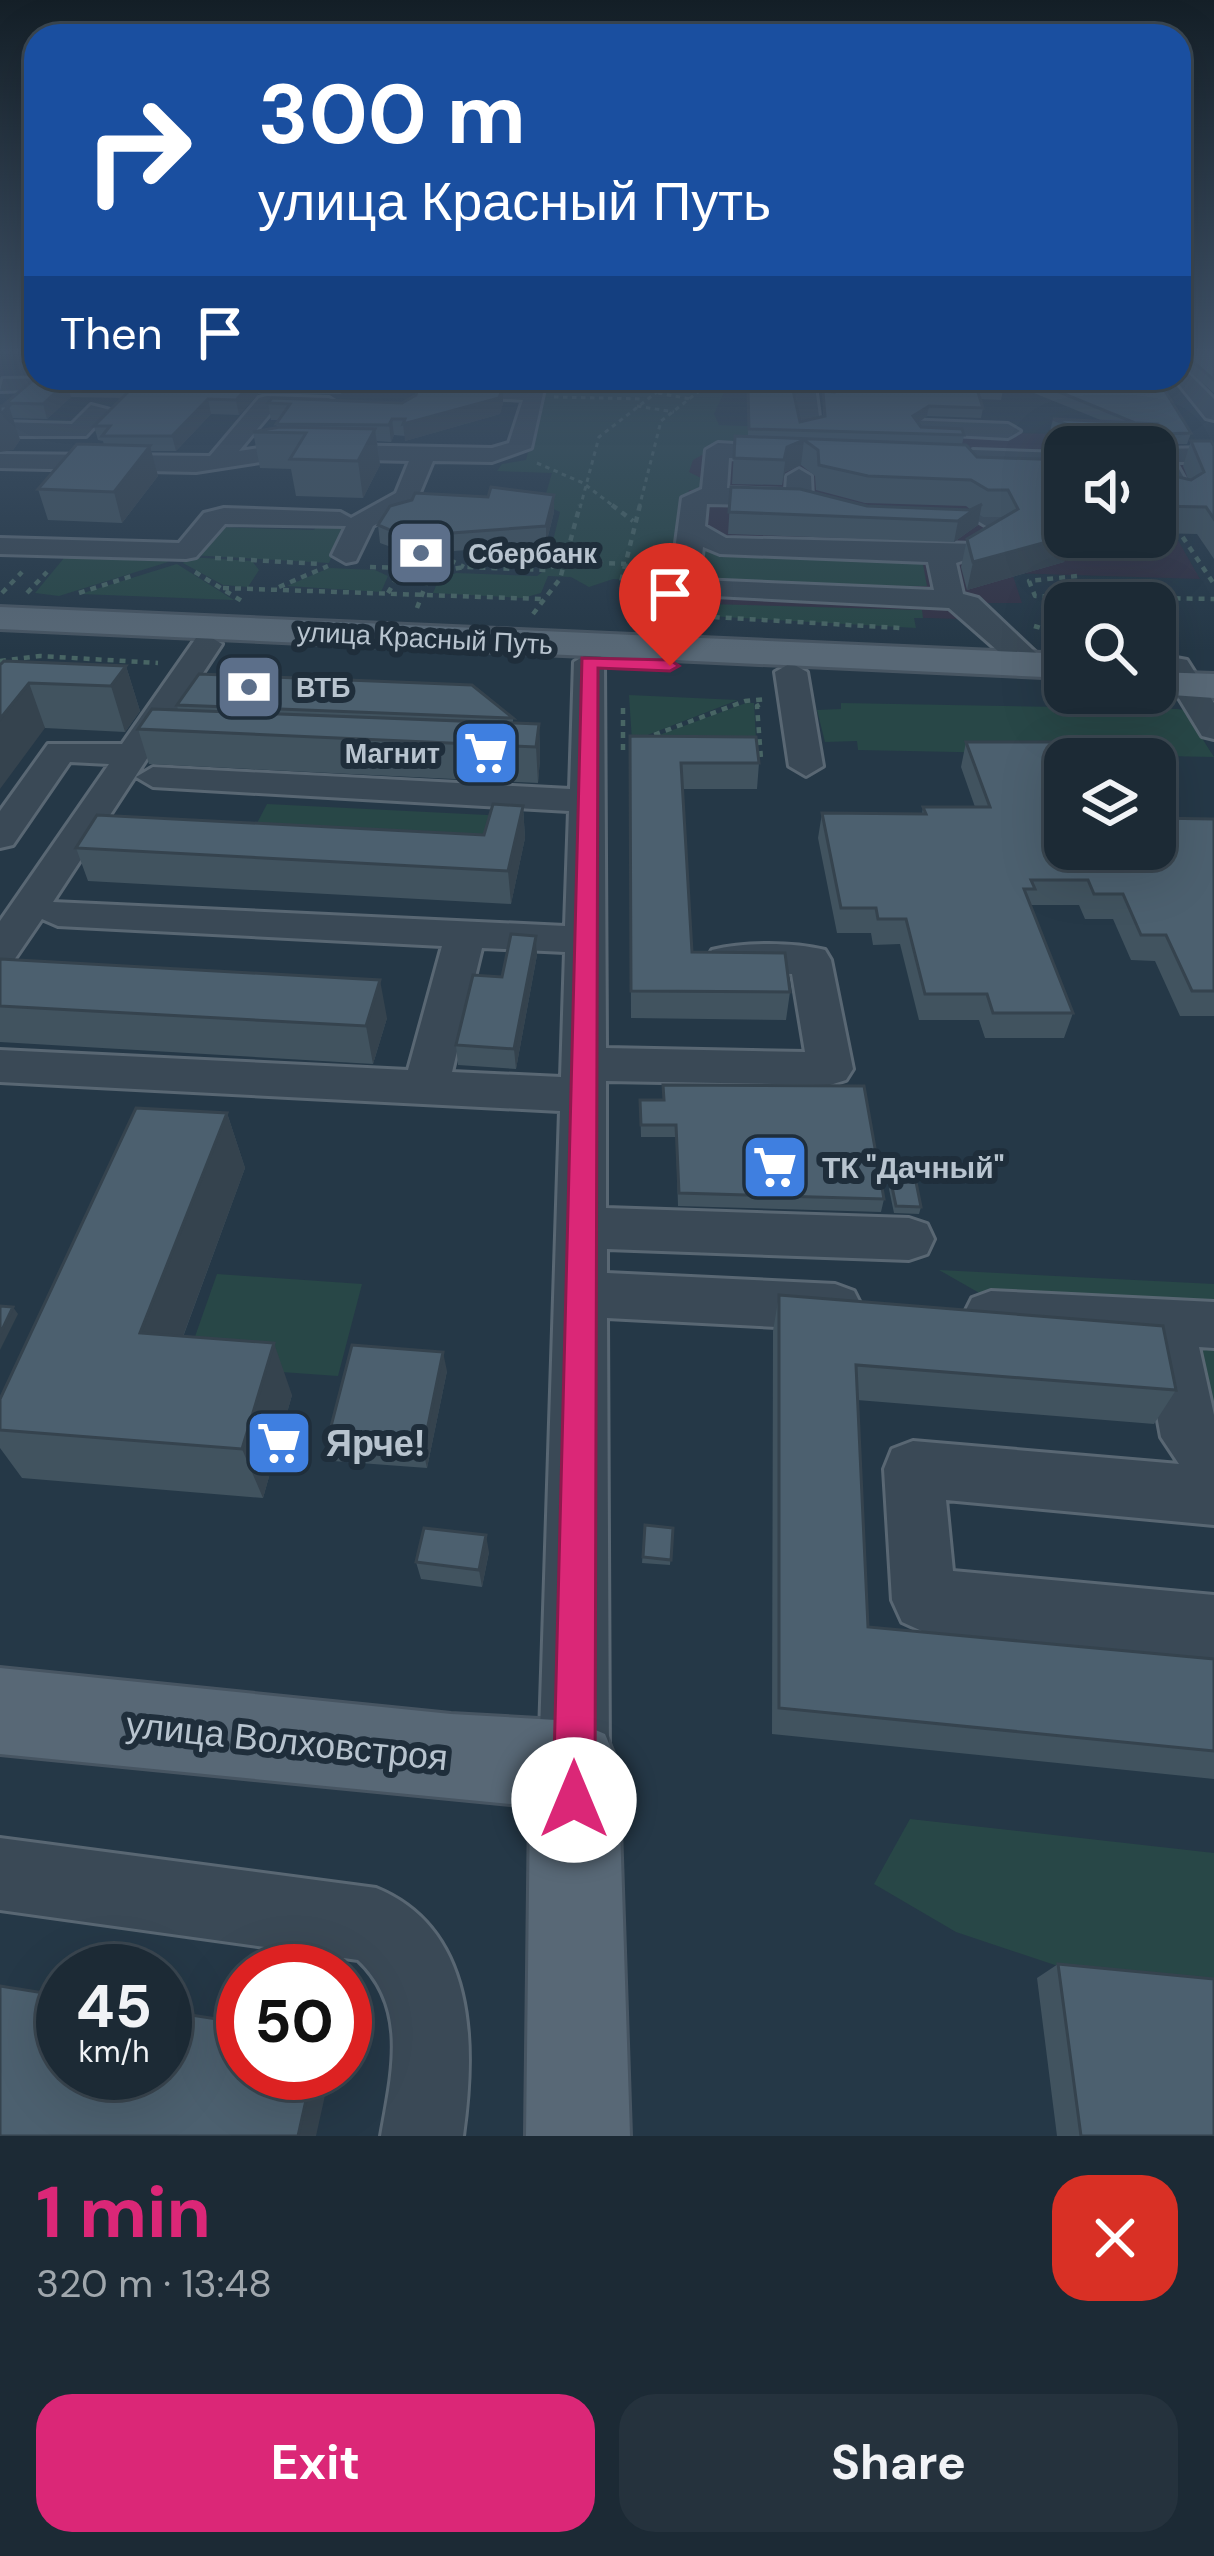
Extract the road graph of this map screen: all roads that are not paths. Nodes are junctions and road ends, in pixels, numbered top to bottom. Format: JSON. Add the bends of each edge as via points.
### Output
{"nodes":[{"id":1,"x":230,"y":452,"type":"edge"},
{"id":2,"x":284,"y":452,"type":"edge"},
{"id":3,"x":317,"y":452,"type":"edge"},
{"id":4,"x":513,"y":452,"type":"edge"},
{"id":5,"x":717,"y":452,"type":"edge"},
{"id":6,"x":771,"y":452,"type":"edge"},
{"id":7,"x":813,"y":453,"type":"edge"},
{"id":8,"x":424,"y":454,"type":"junction"},
{"id":9,"x":1176,"y":454,"type":"edge"},
{"id":10,"x":1214,"y":455,"type":"edge"},
{"id":11,"x":1044,"y":460,"type":"edge"},
{"id":12,"x":0,"y":461,"type":"edge"},
{"id":13,"x":250,"y":465,"type":"junction"},
{"id":14,"x":213,"y":475,"type":"junction"},
{"id":15,"x":1176,"y":488,"type":"edge"},
{"id":16,"x":806,"y":493,"type":"edge"},
{"id":17,"x":1180,"y":494,"type":"edge"},
{"id":18,"x":238,"y":500,"type":"dead end"},
{"id":19,"x":698,"y":512,"type":"junction"},
{"id":20,"x":340,"y":520,"type":"dead end"},
{"id":21,"x":0,"y":546,"type":"edge"},
{"id":22,"x":940,"y":554,"type":"junction"},
{"id":23,"x":333,"y":561,"type":"road end"},
{"id":24,"x":950,"y":599,"type":"junction"},
{"id":25,"x":0,"y":618,"type":"edge"},
{"id":26,"x":0,"y":634,"type":"edge"},
{"id":27,"x":200,"y":655,"type":"junction"},
{"id":28,"x":589,"y":662,"type":"junction"},
{"id":29,"x":1044,"y":663,"type":"edge"},
{"id":30,"x":1044,"y":670,"type":"edge"},
{"id":31,"x":1044,"y":672,"type":"edge"},
{"id":32,"x":1184,"y":676,"type":"edge"},
{"id":33,"x":784,"y":686,"type":"junction"},
{"id":34,"x":80,"y":694,"type":"edge"},
{"id":35,"x":170,"y":698,"type":"junction"},
{"id":36,"x":1214,"y":729,"type":"edge"},
{"id":37,"x":196,"y":730,"type":"edge"},
{"id":38,"x":145,"y":754,"type":"junction"},
{"id":39,"x":806,"y":766,"type":"dead end"},
{"id":40,"x":587,"y":801,"type":"junction"},
{"id":41,"x":0,"y":837,"type":"edge"},
{"id":42,"x":58,"y":913,"type":"dead end"},
{"id":43,"x":465,"y":935,"type":"junction"},
{"id":44,"x":585,"y":940,"type":"junction"},
{"id":45,"x":727,"y":960,"type":"edge"},
{"id":46,"x":4,"y":963,"type":"edge"},
{"id":47,"x":0,"y":1066,"type":"edge"},
{"id":48,"x":583,"y":1079,"type":"junction"},
{"id":49,"x":427,"y":1087,"type":"junction"},
{"id":50,"x":581,"y":1228,"type":"junction"},
{"id":51,"x":909,"y":1240,"type":"dead end"},
{"id":52,"x":580,"y":1294,"type":"junction"},
{"id":53,"x":1191,"y":1323,"type":"edge"},
{"id":54,"x":1214,"y":1459,"type":"edge"},
{"id":55,"x":1214,"y":1496,"type":"edge"},
{"id":56,"x":1214,"y":1627,"type":"edge"},
{"id":57,"x":0,"y":1711,"type":"edge"},
{"id":58,"x":574,"y":1765,"type":"junction"},
{"id":59,"x":0,"y":1874,"type":"edge"},
{"id":60,"x":422,"y":2136,"type":"edge"},
{"id":61,"x":578,"y":2136,"type":"edge"}],
"edges":[{"from":1,"to":14,"type":"street"},
{"from":2,"to":13,"type":"street"},
{"from":3,"to":8,"type":"street"},
{"from":4,"to":8,"type":"street"},
{"from":5,"to":19,"type":"street"},
{"from":6,"to":7,"type":"street"},
{"from":8,"to":23,"type":"street","via":[[407,497],[362,521]]},
{"from":9,"to":10,"type":"street"},
{"from":11,"to":22,"type":"street","via":[[966,458],[994,533],[960,555]]},
{"from":12,"to":14,"type":"street"},
{"from":13,"to":14,"type":"street"},
{"from":13,"to":18,"type":"street"},
{"from":15,"to":17,"type":"street"},
{"from":16,"to":19,"type":"street"},
{"from":19,"to":22,"type":"street","via":[[720,546]]},
{"from":19,"to":24,"type":"street","via":[[684,588]]},
{"from":20,"to":21,"type":"street","via":[[224,516],[181,556]]},
{"from":22,"to":24,"type":"street"},
{"from":24,"to":29,"type":"street"},
{"from":25,"to":30,"type":"main road","name":"улица Красный Путь"},
{"from":26,"to":27,"type":"main road","name":"улица Красный Путь"},
{"from":27,"to":28,"type":"main road","name":"улица Красный Путь"},
{"from":27,"to":35,"type":"street"},
{"from":28,"to":33,"type":"main road","name":"улица Красный Путь"},
{"from":28,"to":40,"type":"street","via":[[576,746]]},
{"from":31,"to":33,"type":"main road","name":"улица Красный Путь"},
{"from":32,"to":36,"type":"street"},
{"from":33,"to":39,"type":"street"},
{"from":34,"to":35,"type":"street"},
{"from":35,"to":38,"type":"street"},
{"from":37,"to":38,"type":"street"},
{"from":38,"to":40,"type":"street"},
{"from":38,"to":41,"type":"street","via":[[61,752]]},
{"from":38,"to":46,"type":"street"},
{"from":40,"to":44,"type":"street"},
{"from":42,"to":43,"type":"street"},
{"from":43,"to":44,"type":"street"},
{"from":43,"to":49,"type":"street"},
{"from":44,"to":48,"type":"street"},
{"from":45,"to":48,"type":"street","via":[[810,960],[830,1069]]},
{"from":47,"to":49,"type":"street"},
{"from":48,"to":49,"type":"street"},
{"from":48,"to":50,"type":"street"},
{"from":50,"to":51,"type":"street"},
{"from":50,"to":52,"type":"street"},
{"from":52,"to":53,"type":"street"},
{"from":52,"to":58,"type":"street"},
{"from":53,"to":54,"type":"street","via":[[1190,1437]]},
{"from":55,"to":56,"type":"street","via":[[913,1469],[924,1600]]},
{"from":57,"to":58,"type":"main road","name":"улица Волховстроя"},
{"from":58,"to":61,"type":"main road"},
{"from":59,"to":60,"type":"street","via":[[376,1925],[414,1966],[428,2019],[432,2079]]}]}
